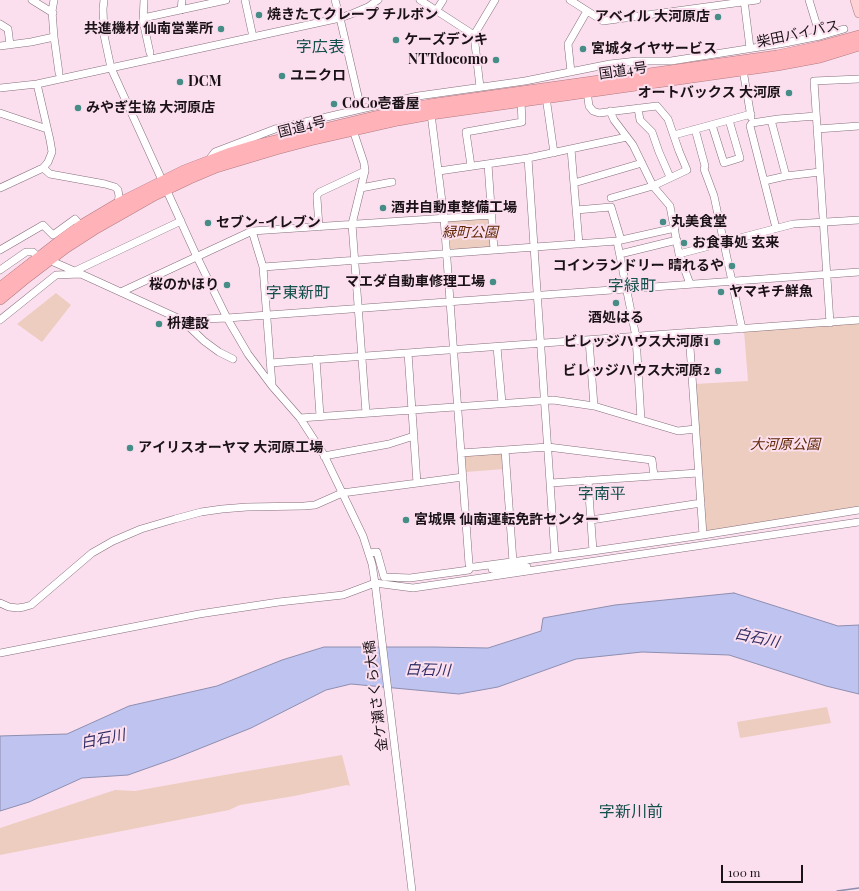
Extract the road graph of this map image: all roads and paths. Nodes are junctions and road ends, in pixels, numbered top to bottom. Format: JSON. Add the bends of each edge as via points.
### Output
{"nodes":[{"id":1,"x":32,"y":0,"type":"edge"},
{"id":2,"x":54,"y":0,"type":"edge"},
{"id":3,"x":104,"y":0,"type":"edge"},
{"id":4,"x":144,"y":0,"type":"edge"},
{"id":5,"x":182,"y":0,"type":"edge"},
{"id":6,"x":226,"y":0,"type":"edge"},
{"id":7,"x":245,"y":0,"type":"edge"},
{"id":8,"x":335,"y":0,"type":"edge"},
{"id":9,"x":378,"y":0,"type":"edge"},
{"id":10,"x":420,"y":0,"type":"edge"},
{"id":11,"x":443,"y":0,"type":"edge"},
{"id":12,"x":495,"y":0,"type":"edge"},
{"id":13,"x":570,"y":0,"type":"edge"},
{"id":14,"x":756,"y":0,"type":"edge"},
{"id":15,"x":809,"y":0,"type":"edge"},
{"id":16,"x":855,"y":0,"type":"edge"},
{"id":17,"x":744,"y":1,"type":"edge"},
{"id":18,"x":182,"y":10,"type":"junction"},
{"id":19,"x":436,"y":11,"type":"junction"},
{"id":20,"x":587,"y":11,"type":"junction"},
{"id":21,"x":53,"y":13,"type":"junction"},
{"id":22,"x":859,"y":13,"type":"edge"},
{"id":23,"x":143,"y":18,"type":"junction"},
{"id":24,"x":340,"y":18,"type":"junction"},
{"id":25,"x":0,"y":24,"type":"edge"},
{"id":26,"x":844,"y":29,"type":"dead end"},
{"id":27,"x":474,"y":35,"type":"junction"},
{"id":28,"x":820,"y":36,"type":"junction"},
{"id":29,"x":859,"y":36,"type":"edge"},
{"id":30,"x":54,"y":37,"type":"junction"},
{"id":31,"x":253,"y":37,"type":"junction"},
{"id":32,"x":10,"y":45,"type":"junction"},
{"id":33,"x":859,"y":45,"type":"edge"},
{"id":34,"x":0,"y":46,"type":"edge"},
{"id":35,"x":750,"y":48,"type":"junction"},
{"id":36,"x":150,"y":53,"type":"dead end"},
{"id":37,"x":743,"y":66,"type":"junction"},
{"id":38,"x":111,"y":68,"type":"junction"},
{"id":39,"x":571,"y":72,"type":"junction"},
{"id":40,"x":59,"y":73,"type":"dead end"},
{"id":41,"x":859,"y":79,"type":"edge"},
{"id":42,"x":37,"y":84,"type":"junction"},
{"id":43,"x":480,"y":87,"type":"junction"},
{"id":44,"x":0,"y":88,"type":"edge"},
{"id":45,"x":587,"y":91,"type":"junction"},
{"id":46,"x":546,"y":97,"type":"junction"},
{"id":47,"x":521,"y":101,"type":"junction"},
{"id":48,"x":360,"y":108,"type":"junction"},
{"id":49,"x":638,"y":108,"type":"junction"},
{"id":50,"x":610,"y":111,"type":"junction"},
{"id":51,"x":0,"y":113,"type":"edge"},
{"id":52,"x":431,"y":114,"type":"junction"},
{"id":53,"x":751,"y":114,"type":"junction"},
{"id":54,"x":816,"y":116,"type":"junction"},
{"id":55,"x":729,"y":120,"type":"junction"},
{"id":56,"x":771,"y":120,"type":"junction"},
{"id":57,"x":752,"y":123,"type":"junction"},
{"id":58,"x":712,"y":125,"type":"junction"},
{"id":59,"x":859,"y":126,"type":"edge"},
{"id":60,"x":48,"y":129,"type":"junction"},
{"id":61,"x":695,"y":129,"type":"junction"},
{"id":62,"x":817,"y":129,"type":"junction"},
{"id":63,"x":353,"y":130,"type":"junction"},
{"id":64,"x":674,"y":135,"type":"junction"},
{"id":65,"x":627,"y":137,"type":"junction"},
{"id":66,"x":571,"y":149,"type":"junction"},
{"id":67,"x":554,"y":153,"type":"junction"},
{"id":68,"x":528,"y":158,"type":"junction"},
{"id":69,"x":208,"y":162,"type":"junction"},
{"id":70,"x":642,"y":163,"type":"junction"},
{"id":71,"x":488,"y":164,"type":"junction"},
{"id":72,"x":471,"y":166,"type":"junction"},
{"id":73,"x":43,"y":168,"type":"junction"},
{"id":74,"x":365,"y":171,"type":"junction"},
{"id":75,"x":439,"y":171,"type":"junction"},
{"id":76,"x":820,"y":172,"type":"junction"},
{"id":77,"x":786,"y":176,"type":"junction"},
{"id":78,"x":670,"y":177,"type":"junction"},
{"id":79,"x":764,"y":181,"type":"junction"},
{"id":80,"x":392,"y":182,"type":"dead end"},
{"id":81,"x":574,"y":183,"type":"junction"},
{"id":82,"x":164,"y":185,"type":"junction"},
{"id":83,"x":653,"y":186,"type":"junction"},
{"id":84,"x":0,"y":188,"type":"edge"},
{"id":85,"x":361,"y":188,"type":"junction"},
{"id":86,"x":611,"y":198,"type":"dead end"},
{"id":87,"x":118,"y":204,"type":"junction"},
{"id":88,"x":576,"y":210,"type":"junction"},
{"id":89,"x":492,"y":215,"type":"junction"},
{"id":90,"x":444,"y":218,"type":"junction"},
{"id":91,"x":859,"y":220,"type":"edge"},
{"id":92,"x":181,"y":221,"type":"junction"},
{"id":93,"x":824,"y":222,"type":"junction"},
{"id":94,"x":352,"y":224,"type":"junction"},
{"id":95,"x":81,"y":226,"type":"junction"},
{"id":96,"x":319,"y":227,"type":"junction"},
{"id":97,"x":674,"y":228,"type":"junction"},
{"id":98,"x":776,"y":228,"type":"junction"},
{"id":99,"x":252,"y":231,"type":"junction"},
{"id":100,"x":677,"y":240,"type":"junction"},
{"id":101,"x":619,"y":241,"type":"junction"},
{"id":102,"x":724,"y":243,"type":"junction"},
{"id":103,"x":579,"y":244,"type":"junction"},
{"id":104,"x":534,"y":247,"type":"junction"},
{"id":105,"x":0,"y":250,"type":"edge"},
{"id":106,"x":494,"y":250,"type":"junction"},
{"id":107,"x":447,"y":254,"type":"junction"},
{"id":108,"x":620,"y":254,"type":"junction"},
{"id":109,"x":679,"y":254,"type":"junction"},
{"id":110,"x":196,"y":257,"type":"junction"},
{"id":111,"x":44,"y":259,"type":"junction"},
{"id":112,"x":354,"y":260,"type":"junction"},
{"id":113,"x":263,"y":267,"type":"junction"},
{"id":114,"x":0,"y":270,"type":"edge"},
{"id":115,"x":78,"y":272,"type":"junction"},
{"id":116,"x":859,"y":272,"type":"edge"},
{"id":117,"x":827,"y":274,"type":"junction"},
{"id":118,"x":732,"y":281,"type":"junction"},
{"id":119,"x":690,"y":284,"type":"junction"},
{"id":120,"x":0,"y":288,"type":"edge"},
{"id":121,"x":627,"y":289,"type":"junction"},
{"id":122,"x":121,"y":292,"type":"junction"},
{"id":123,"x":537,"y":295,"type":"junction"},
{"id":124,"x":0,"y":299,"type":"edge"},
{"id":125,"x":450,"y":302,"type":"junction"},
{"id":126,"x":358,"y":308,"type":"junction"},
{"id":127,"x":267,"y":315,"type":"junction"},
{"id":128,"x":227,"y":318,"type":"junction"},
{"id":129,"x":0,"y":320,"type":"edge"},
{"id":130,"x":182,"y":320,"type":"junction"},
{"id":131,"x":859,"y":320,"type":"edge"},
{"id":132,"x":830,"y":323,"type":"junction"},
{"id":133,"x":742,"y":329,"type":"junction"},
{"id":134,"x":689,"y":333,"type":"junction"},
{"id":135,"x":636,"y":337,"type":"junction"},
{"id":136,"x":589,"y":340,"type":"junction"},
{"id":137,"x":541,"y":344,"type":"junction"},
{"id":138,"x":497,"y":347,"type":"junction"},
{"id":139,"x":453,"y":350,"type":"junction"},
{"id":140,"x":408,"y":353,"type":"junction"},
{"id":141,"x":362,"y":356,"type":"junction"},
{"id":142,"x":234,"y":359,"type":"dead end"},
{"id":143,"x":316,"y":359,"type":"junction"},
{"id":144,"x":270,"y":362,"type":"junction"},
{"id":145,"x":272,"y":386,"type":"junction"},
{"id":146,"x":545,"y":400,"type":"junction"},
{"id":147,"x":502,"y":403,"type":"junction"},
{"id":148,"x":458,"y":406,"type":"junction"},
{"id":149,"x":594,"y":406,"type":"junction"},
{"id":150,"x":412,"y":410,"type":"junction"},
{"id":151,"x":366,"y":413,"type":"junction"},
{"id":152,"x":320,"y":416,"type":"junction"},
{"id":153,"x":300,"y":418,"type":"junction"},
{"id":154,"x":641,"y":420,"type":"junction"},
{"id":155,"x":695,"y":429,"type":"junction"},
{"id":156,"x":414,"y":436,"type":"junction"},
{"id":157,"x":548,"y":447,"type":"junction"},
{"id":158,"x":505,"y":450,"type":"junction"},
{"id":159,"x":461,"y":453,"type":"junction"},
{"id":160,"x":324,"y":456,"type":"junction"},
{"id":161,"x":698,"y":473,"type":"junction"},
{"id":162,"x":654,"y":476,"type":"junction"},
{"id":163,"x":462,"y":477,"type":"junction"},
{"id":164,"x":588,"y":480,"type":"junction"},
{"id":165,"x":417,"y":483,"type":"junction"},
{"id":166,"x":550,"y":483,"type":"junction"},
{"id":167,"x":342,"y":493,"type":"junction"},
{"id":168,"x":701,"y":503,"type":"junction"},
{"id":169,"x":859,"y":510,"type":"edge"},
{"id":170,"x":591,"y":520,"type":"junction"},
{"id":171,"x":859,"y":522,"type":"edge"},
{"id":172,"x":703,"y":534,"type":"junction"},
{"id":173,"x":593,"y":551,"type":"junction"},
{"id":174,"x":369,"y":553,"type":"junction"},
{"id":175,"x":556,"y":556,"type":"junction"},
{"id":176,"x":513,"y":562,"type":"junction"},
{"id":177,"x":483,"y":566,"type":"junction"},
{"id":178,"x":470,"y":567,"type":"junction"},
{"id":179,"x":546,"y":568,"type":"junction"},
{"id":180,"x":375,"y":583,"type":"junction"},
{"id":181,"x":0,"y":603,"type":"edge"},
{"id":182,"x":0,"y":653,"type":"edge"},
{"id":183,"x":412,"y":891,"type":"edge"}],
"edges":[{"from":1,"to":21,"type":"street"},
{"from":2,"to":21,"type":"street"},
{"from":3,"to":38,"type":"street","name":"金ケ瀬さくら大橋","via":[[104,35]]},
{"from":4,"to":23,"type":"street"},
{"from":5,"to":18,"type":"street"},
{"from":6,"to":18,"type":"street"},
{"from":7,"to":31,"type":"street"},
{"from":8,"to":24,"type":"street"},
{"from":9,"to":24,"type":"street","via":[[368,7]]},
{"from":10,"to":19,"type":"street"},
{"from":11,"to":19,"type":"street"},
{"from":12,"to":27,"type":"street"},
{"from":13,"to":20,"type":"street"},
{"from":14,"to":17,"type":"street"},
{"from":15,"to":28,"type":"street"},
{"from":16,"to":22,"type":"main road"},
{"from":17,"to":20,"type":"street","via":[[603,21]]},
{"from":17,"to":35,"type":"street"},
{"from":18,"to":23,"type":"street"},
{"from":19,"to":27,"type":"street"},
{"from":20,"to":39,"type":"street","via":[[568,44]]},
{"from":21,"to":30,"type":"street"},
{"from":23,"to":36,"type":"street"},
{"from":24,"to":31,"type":"street"},
{"from":24,"to":48,"type":"street"},
{"from":25,"to":32,"type":"street","via":[[8,29]]},
{"from":26,"to":28,"type":"street"},
{"from":27,"to":43,"type":"street"},
{"from":28,"to":35,"type":"street"},
{"from":29,"to":37,"type":"highway","name":"柴田バイパス"},
{"from":30,"to":32,"type":"street"},
{"from":30,"to":40,"type":"street"},
{"from":31,"to":38,"type":"street"},
{"from":32,"to":34,"type":"street"},
{"from":33,"to":37,"type":"highway","name":"柴田バイパス","via":[[820,57],[777,65]]},
{"from":35,"to":39,"type":"street","via":[[671,60],[610,64]]},
{"from":37,"to":45,"type":"highway","name":"国道4号"},
{"from":37,"to":53,"type":"street"},
{"from":37,"to":69,"type":"highway","name":"国道4号","via":[[429,105],[284,138]]},
{"from":38,"to":42,"type":"street"},
{"from":38,"to":82,"type":"street","name":"金ケ瀬さくら大橋"},
{"from":39,"to":43,"type":"street"},
{"from":41,"to":54,"type":"street","via":[[814,81]]},
{"from":42,"to":44,"type":"street"},
{"from":42,"to":60,"type":"street"},
{"from":43,"to":48,"type":"street"},
{"from":45,"to":46,"type":"highway","name":"国道4号"},
{"from":45,"to":50,"type":"street","via":[[589,106],[593,111]]},
{"from":46,"to":47,"type":"highway","name":"国道4号"},
{"from":46,"to":67,"type":"street"},
{"from":47,"to":52,"type":"highway","name":"国道4号"},
{"from":47,"to":72,"type":"street","via":[[522,122],[466,132]]},
{"from":48,"to":69,"type":"street","via":[[275,129],[214,152]]},
{"from":49,"to":50,"type":"street"},
{"from":49,"to":64,"type":"street","via":[[657,106],[668,119]]},
{"from":49,"to":78,"type":"street","via":[[640,120],[652,132]]},
{"from":50,"to":65,"type":"street"},
{"from":51,"to":60,"type":"street"},
{"from":52,"to":63,"type":"highway","name":"国道4号"},
{"from":52,"to":75,"type":"street"},
{"from":53,"to":55,"type":"street"},
{"from":53,"to":57,"type":"street"},
{"from":54,"to":56,"type":"street"},
{"from":54,"to":62,"type":"street"},
{"from":55,"to":58,"type":"street"},
{"from":55,"to":58,"type":"street","via":[[740,158],[724,163]]},
{"from":56,"to":57,"type":"street"},
{"from":56,"to":77,"type":"street"},
{"from":57,"to":79,"type":"street","via":[[750,126]]},
{"from":58,"to":61,"type":"street"},
{"from":59,"to":62,"type":"street"},
{"from":60,"to":73,"type":"street","via":[[52,152]]},
{"from":61,"to":64,"type":"street"},
{"from":61,"to":102,"type":"street"},
{"from":62,"to":76,"type":"street"},
{"from":63,"to":74,"type":"street"},
{"from":63,"to":82,"type":"highway","name":"国道4号","via":[[276,149]]},
{"from":64,"to":78,"type":"street","via":[[687,170]]},
{"from":65,"to":66,"type":"street"},
{"from":65,"to":70,"type":"street","via":[[634,145]]},
{"from":66,"to":67,"type":"street"},
{"from":66,"to":81,"type":"street"},
{"from":67,"to":68,"type":"street"},
{"from":68,"to":71,"type":"street"},
{"from":68,"to":104,"type":"street"},
{"from":69,"to":82,"type":"highway","name":"国道4号","via":[[175,175]]},
{"from":70,"to":81,"type":"street"},
{"from":70,"to":83,"type":"street"},
{"from":71,"to":72,"type":"street"},
{"from":71,"to":89,"type":"street"},
{"from":72,"to":75,"type":"street"},
{"from":73,"to":84,"type":"street"},
{"from":73,"to":87,"type":"street","via":[[50,174],[115,187],[118,190]]},
{"from":74,"to":85,"type":"street"},
{"from":74,"to":96,"type":"street","via":[[320,192],[317,198]]},
{"from":75,"to":90,"type":"street"},
{"from":76,"to":77,"type":"street"},
{"from":76,"to":93,"type":"street"},
{"from":77,"to":79,"type":"street"},
{"from":78,"to":83,"type":"street"},
{"from":79,"to":98,"type":"street"},
{"from":80,"to":85,"type":"street"},
{"from":81,"to":88,"type":"street"},
{"from":82,"to":87,"type":"highway","name":"国道4号"},
{"from":82,"to":92,"type":"street","name":"金ケ瀬さくら大橋"},
{"from":82,"to":111,"type":"highway","name":"国道4号","via":[[154,195]]},
{"from":83,"to":86,"type":"street"},
{"from":83,"to":97,"type":"street","via":[[670,206]]},
{"from":85,"to":94,"type":"street"},
{"from":87,"to":95,"type":"highway","name":"国道4号"},
{"from":88,"to":101,"type":"street","via":[[611,206]]},
{"from":88,"to":103,"type":"street"},
{"from":89,"to":90,"type":"street"},
{"from":89,"to":106,"type":"street"},
{"from":90,"to":94,"type":"street"},
{"from":90,"to":107,"type":"street"},
{"from":91,"to":93,"type":"street"},
{"from":92,"to":110,"type":"street","name":"金ケ瀬さくら大橋"},
{"from":92,"to":115,"type":"street"},
{"from":93,"to":98,"type":"street"},
{"from":93,"to":117,"type":"street"},
{"from":94,"to":96,"type":"street"},
{"from":94,"to":112,"type":"street"},
{"from":95,"to":105,"type":"street","via":[[74,219],[53,235],[43,225]]},
{"from":95,"to":111,"type":"highway","name":"国道4号"},
{"from":96,"to":99,"type":"street"},
{"from":97,"to":100,"type":"street"},
{"from":97,"to":101,"type":"street"},
{"from":98,"to":102,"type":"street"},
{"from":99,"to":110,"type":"street"},
{"from":99,"to":113,"type":"street"},
{"from":100,"to":108,"type":"street"},
{"from":100,"to":109,"type":"street"},
{"from":101,"to":103,"type":"street"},
{"from":101,"to":108,"type":"street"},
{"from":102,"to":109,"type":"street"},
{"from":102,"to":118,"type":"street"},
{"from":103,"to":104,"type":"street"},
{"from":104,"to":106,"type":"street"},
{"from":104,"to":123,"type":"street"},
{"from":106,"to":107,"type":"street"},
{"from":107,"to":112,"type":"street"},
{"from":107,"to":125,"type":"street"},
{"from":108,"to":121,"type":"street"},
{"from":109,"to":119,"type":"street"},
{"from":110,"to":122,"type":"street"},
{"from":110,"to":128,"type":"street","name":"金ケ瀬さくら大橋"},
{"from":111,"to":114,"type":"street","via":[[33,252],[26,252]]},
{"from":111,"to":115,"type":"street"},
{"from":111,"to":120,"type":"highway","name":"国道4号"},
{"from":111,"to":124,"type":"highway","name":"国道4号"},
{"from":112,"to":113,"type":"street"},
{"from":112,"to":126,"type":"street"},
{"from":113,"to":127,"type":"street"},
{"from":115,"to":122,"type":"street"},
{"from":115,"to":129,"type":"street","via":[[56,275]]},
{"from":116,"to":117,"type":"street"},
{"from":117,"to":118,"type":"street"},
{"from":117,"to":132,"type":"street"},
{"from":118,"to":119,"type":"street"},
{"from":118,"to":133,"type":"street"},
{"from":119,"to":121,"type":"street"},
{"from":121,"to":123,"type":"street"},
{"from":121,"to":135,"type":"street"},
{"from":122,"to":130,"type":"street"},
{"from":123,"to":125,"type":"street"},
{"from":123,"to":137,"type":"street"},
{"from":125,"to":126,"type":"street"},
{"from":125,"to":139,"type":"street"},
{"from":126,"to":127,"type":"street"},
{"from":126,"to":141,"type":"street"},
{"from":127,"to":128,"type":"street"},
{"from":127,"to":144,"type":"street"},
{"from":128,"to":130,"type":"street"},
{"from":128,"to":145,"type":"street","name":"金ケ瀬さくら大橋","via":[[248,354]]},
{"from":130,"to":142,"type":"street","via":[[204,341]]},
{"from":131,"to":132,"type":"street"},
{"from":132,"to":133,"type":"street"},
{"from":133,"to":134,"type":"street"},
{"from":134,"to":135,"type":"street"},
{"from":134,"to":155,"type":"street"},
{"from":135,"to":136,"type":"street"},
{"from":135,"to":154,"type":"street"},
{"from":136,"to":137,"type":"street"},
{"from":136,"to":149,"type":"street"},
{"from":137,"to":138,"type":"street"},
{"from":137,"to":146,"type":"street"},
{"from":138,"to":139,"type":"street"},
{"from":138,"to":147,"type":"street"},
{"from":139,"to":140,"type":"street"},
{"from":139,"to":148,"type":"street"},
{"from":140,"to":141,"type":"street"},
{"from":140,"to":150,"type":"street"},
{"from":141,"to":143,"type":"street"},
{"from":141,"to":151,"type":"street"},
{"from":143,"to":144,"type":"street"},
{"from":143,"to":152,"type":"street"},
{"from":144,"to":145,"type":"street"},
{"from":145,"to":153,"type":"street","name":"金ケ瀬さくら大橋"},
{"from":146,"to":147,"type":"street"},
{"from":146,"to":149,"type":"street"},
{"from":146,"to":157,"type":"street"},
{"from":147,"to":148,"type":"street"},
{"from":148,"to":150,"type":"street"},
{"from":148,"to":159,"type":"street"},
{"from":149,"to":154,"type":"street"},
{"from":150,"to":151,"type":"street"},
{"from":150,"to":156,"type":"street"},
{"from":151,"to":152,"type":"street"},
{"from":152,"to":153,"type":"street"},
{"from":153,"to":160,"type":"street","name":"金ケ瀬さくら大橋"},
{"from":154,"to":155,"type":"street","via":[[678,431]]},
{"from":155,"to":161,"type":"street"},
{"from":156,"to":160,"type":"street","via":[[389,444]]},
{"from":156,"to":165,"type":"street"},
{"from":157,"to":158,"type":"street"},
{"from":157,"to":162,"type":"street","via":[[652,460]]},
{"from":157,"to":166,"type":"street"},
{"from":158,"to":159,"type":"street"},
{"from":158,"to":176,"type":"street"},
{"from":159,"to":163,"type":"street"},
{"from":160,"to":167,"type":"street","name":"金ケ瀬さくら大橋"},
{"from":161,"to":162,"type":"street"},
{"from":161,"to":168,"type":"street"},
{"from":162,"to":164,"type":"street"},
{"from":163,"to":165,"type":"street"},
{"from":163,"to":178,"type":"street"},
{"from":164,"to":166,"type":"street"},
{"from":164,"to":170,"type":"street"},
{"from":165,"to":167,"type":"street"},
{"from":166,"to":175,"type":"street"},
{"from":167,"to":174,"type":"street","name":"金ケ瀬さくら大橋"},
{"from":167,"to":181,"type":"street","via":[[314,505],[222,509],[201,512],[141,529],[113,540],[92,553],[31,605],[18,608]]},
{"from":168,"to":170,"type":"street"},
{"from":168,"to":172,"type":"street"},
{"from":169,"to":172,"type":"street"},
{"from":170,"to":173,"type":"street"},
{"from":171,"to":179,"type":"street"},
{"from":172,"to":173,"type":"street"},
{"from":173,"to":175,"type":"street"},
{"from":174,"to":178,"type":"street","via":[[377,552],[384,577],[410,578],[469,570]]},
{"from":174,"to":180,"type":"street","name":"金ケ瀬さくら大橋"},
{"from":175,"to":176,"type":"street"},
{"from":176,"to":177,"type":"street"},
{"from":177,"to":178,"type":"street"},
{"from":177,"to":179,"type":"street","via":[[486,569]]},
{"from":179,"to":180,"type":"street","via":[[413,588]]},
{"from":180,"to":182,"type":"street","via":[[343,595],[199,614]]},
{"from":180,"to":183,"type":"street","name":"金ケ瀬さくら大橋"}]}
